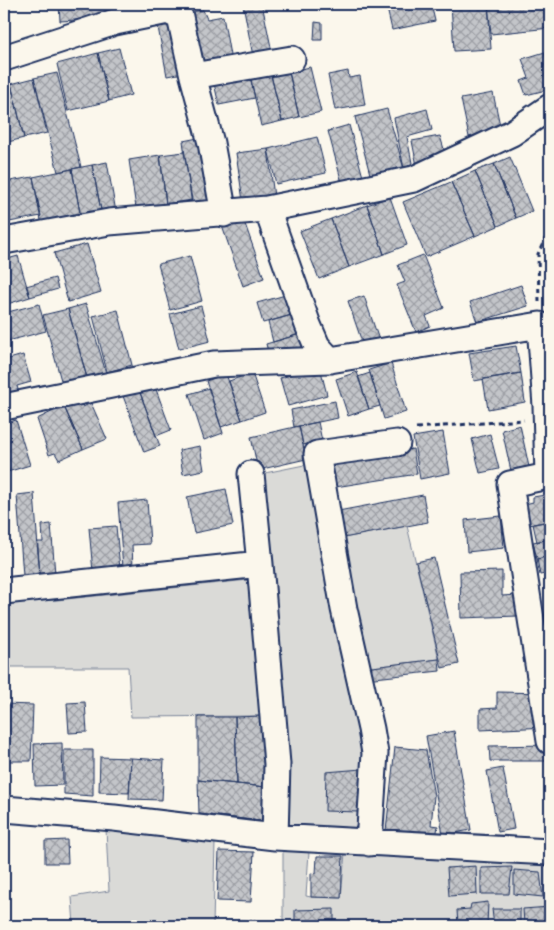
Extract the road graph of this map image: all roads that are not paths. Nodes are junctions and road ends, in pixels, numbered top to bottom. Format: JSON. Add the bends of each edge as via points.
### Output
{"nodes":[{"id":1,"x":4,"y":58,"type":"edge"},
{"id":2,"x":292,"y":59,"type":"dead end"},
{"id":3,"x":193,"y":76,"type":"junction"},
{"id":4,"x":550,"y":107,"type":"edge"},
{"id":5,"x":267,"y":209,"type":"junction"},
{"id":6,"x":224,"y":214,"type":"junction"},
{"id":7,"x":4,"y":241,"type":"edge"},
{"id":8,"x":330,"y":360,"type":"junction"},
{"id":9,"x":4,"y":407,"type":"edge"},
{"id":10,"x":407,"y":435,"type":"road end"},
{"id":11,"x":251,"y":474,"type":"dead end"},
{"id":12,"x":260,"y":564,"type":"junction"},
{"id":13,"x":4,"y":591,"type":"edge"},
{"id":14,"x":550,"y":741,"type":"edge"},
{"id":15,"x":4,"y":809,"type":"edge"},
{"id":16,"x":275,"y":837,"type":"junction"},
{"id":17,"x":369,"y":843,"type":"junction"},
{"id":18,"x":550,"y":852,"type":"edge"}],
"edges":[{"from":1,"to":3,"type":"street","via":[[115,22],[168,11],[180,17]]},
{"from":2,"to":3,"type":"street"},
{"from":3,"to":6,"type":"street","via":[[212,143]]},
{"from":4,"to":5,"type":"street","via":[[512,133],[414,179]]},
{"from":5,"to":6,"type":"street"},
{"from":5,"to":8,"type":"street","via":[[308,326],[317,346]]},
{"from":6,"to":7,"type":"street","via":[[109,222]]},
{"from":8,"to":9,"type":"street","via":[[214,364]]},
{"from":8,"to":14,"type":"street","via":[[540,325],[548,476],[510,484]]},
{"from":10,"to":17,"type":"street","via":[[317,454],[342,600],[372,728],[375,753]]},
{"from":11,"to":12,"type":"street"},
{"from":12,"to":13,"type":"street"},
{"from":12,"to":16,"type":"street","via":[[277,764]]},
{"from":15,"to":16,"type":"street"},
{"from":16,"to":17,"type":"street"},
{"from":17,"to":18,"type":"street"}]}
